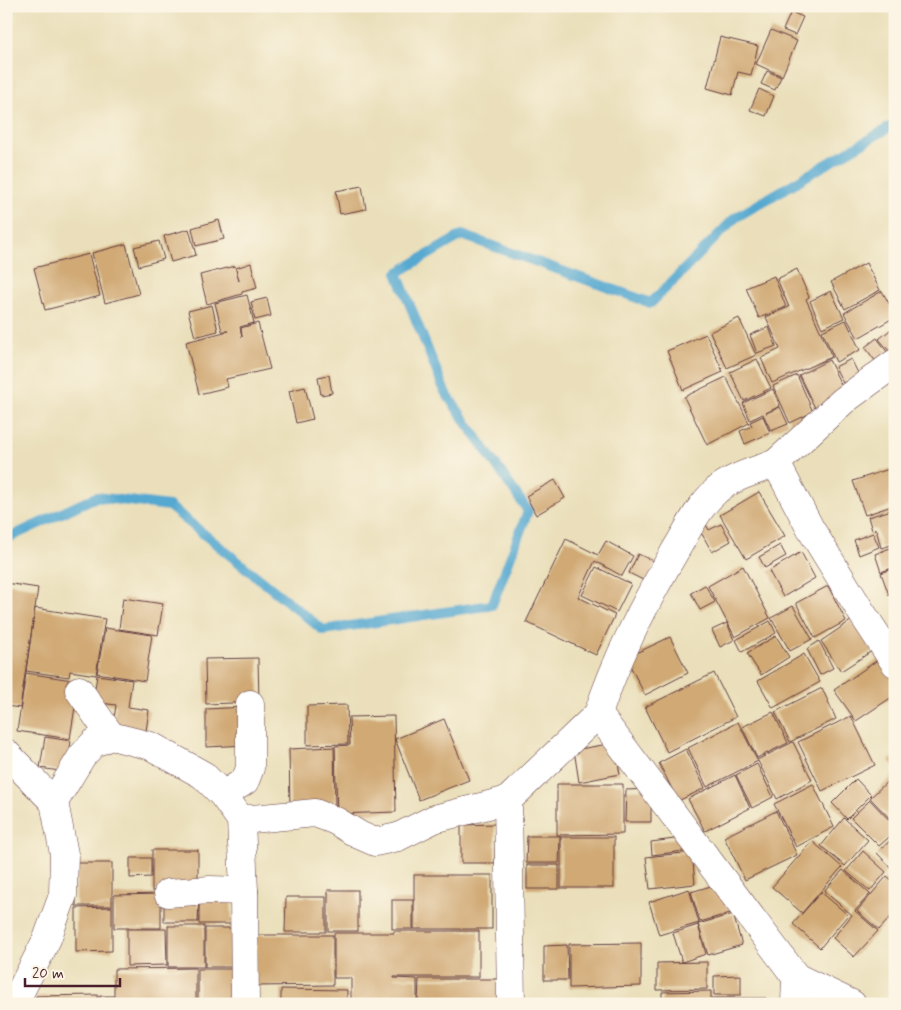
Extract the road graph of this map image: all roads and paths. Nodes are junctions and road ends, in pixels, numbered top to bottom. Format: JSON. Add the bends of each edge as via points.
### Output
{"nodes":[{"id":1,"x":895,"y":363,"type":"edge"},
{"id":2,"x":776,"y":464,"type":"junction"},
{"id":3,"x":895,"y":663,"type":"edge"},
{"id":4,"x":78,"y":690,"type":"dead end"},
{"id":5,"x":250,"y":704,"type":"dead end"},
{"id":6,"x":598,"y":714,"type":"junction"},
{"id":7,"x":110,"y":736,"type":"junction"},
{"id":8,"x":6,"y":753,"type":"edge"},
{"id":9,"x":223,"y":795,"type":"junction"},
{"id":10,"x":508,"y":800,"type":"junction"},
{"id":11,"x":54,"y":802,"type":"junction"},
{"id":12,"x":241,"y":820,"type":"junction"},
{"id":13,"x":244,"y":891,"type":"junction"},
{"id":14,"x":168,"y":893,"type":"dead end"},
{"id":15,"x":796,"y":977,"type":"junction"},
{"id":16,"x":14,"y":1004,"type":"edge"},
{"id":17,"x":245,"y":1004,"type":"edge"},
{"id":18,"x":512,"y":1004,"type":"edge"},
{"id":19,"x":796,"y":1004,"type":"edge"},
{"id":20,"x":852,"y":1004,"type":"edge"}],
"edges":[{"from":1,"to":2,"type":"street","via":[[843,401]]},
{"from":2,"to":3,"type":"street","via":[[810,528]]},
{"from":2,"to":6,"type":"street","via":[[734,479],[718,489],[700,509],[632,629]]},
{"from":4,"to":7,"type":"street"},
{"from":5,"to":9,"type":"street","via":[[250,768],[245,781]]},
{"from":6,"to":10,"type":"street"},
{"from":6,"to":15,"type":"street"},
{"from":7,"to":9,"type":"street","via":[[151,746],[203,775]]},
{"from":7,"to":11,"type":"street","via":[[94,743],[82,756]]},
{"from":8,"to":11,"type":"street"},
{"from":9,"to":12,"type":"street"},
{"from":10,"to":12,"type":"street","via":[[434,820],[398,837],[375,842],[315,813]]},
{"from":10,"to":18,"type":"street"},
{"from":11,"to":16,"type":"street","via":[[64,854],[64,895],[47,939]]},
{"from":12,"to":13,"type":"street"},
{"from":13,"to":14,"type":"street"},
{"from":13,"to":17,"type":"street"},
{"from":15,"to":19,"type":"street"},
{"from":15,"to":20,"type":"street"}]}
